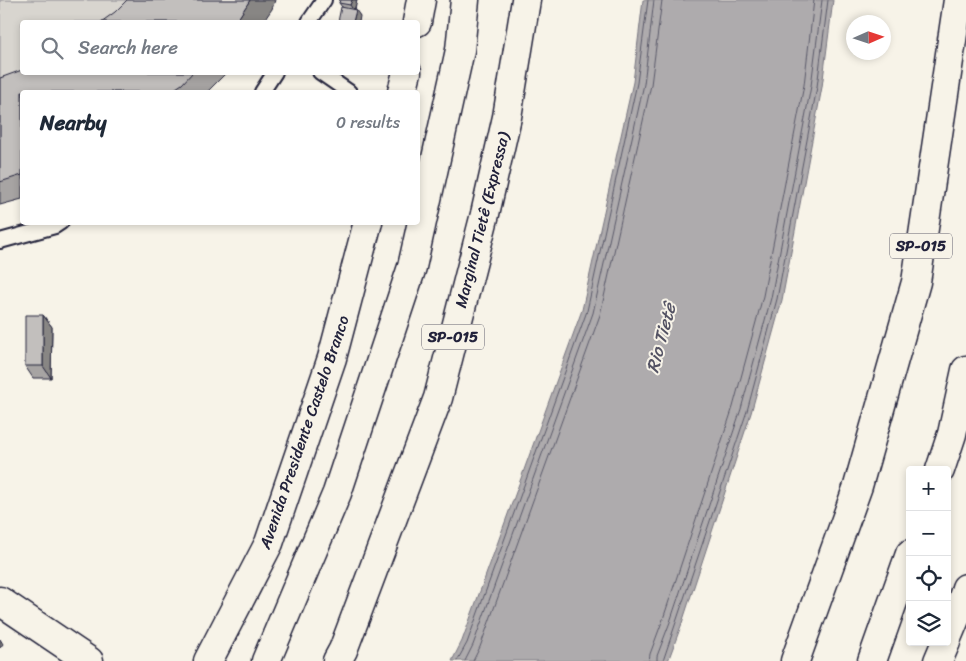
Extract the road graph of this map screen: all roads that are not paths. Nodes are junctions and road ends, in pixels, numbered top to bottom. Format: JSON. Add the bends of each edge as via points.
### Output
{"nodes":[{"id":1,"x":324,"y":0,"type":"edge"},
{"id":2,"x":421,"y":0,"type":"edge"},
{"id":3,"x":465,"y":0,"type":"edge"},
{"id":4,"x":526,"y":0,"type":"edge"},
{"id":5,"x":958,"y":0,"type":"edge"},
{"id":6,"x":310,"y":20,"type":"edge"},
{"id":7,"x":417,"y":20,"type":"edge"},
{"id":8,"x":274,"y":75,"type":"edge"},
{"id":9,"x":324,"y":75,"type":"edge"},
{"id":10,"x":406,"y":75,"type":"edge"},
{"id":11,"x":263,"y":90,"type":"edge"},
{"id":12,"x":346,"y":90,"type":"edge"},
{"id":13,"x":402,"y":90,"type":"edge"},
{"id":14,"x":56,"y":225,"type":"edge"},
{"id":15,"x":367,"y":225,"type":"edge"},
{"id":16,"x":0,"y":241,"type":"edge"},
{"id":17,"x":966,"y":370,"type":"edge"},
{"id":18,"x":941,"y":466,"type":"edge"},
{"id":19,"x":909,"y":556,"type":"edge"},
{"id":20,"x":966,"y":588,"type":"edge"},
{"id":21,"x":0,"y":601,"type":"edge"},
{"id":22,"x":951,"y":628,"type":"edge"},
{"id":23,"x":944,"y":646,"type":"edge"},
{"id":24,"x":89,"y":661,"type":"edge"},
{"id":25,"x":208,"y":661,"type":"edge"},
{"id":26,"x":266,"y":661,"type":"edge"},
{"id":27,"x":337,"y":661,"type":"edge"},
{"id":28,"x":795,"y":661,"type":"edge"},
{"id":29,"x":872,"y":661,"type":"edge"},
{"id":30,"x":938,"y":661,"type":"edge"}],
"edges":[{"from":1,"to":6,"type":"lane"},
{"from":2,"to":7,"type":"main road"},
{"from":3,"to":26,"type":"main road","via":[[460,50],[412,268],[338,493]]},
{"from":4,"to":27,"type":"main road","name":"Marginal Tietê (Expressa)","number":"SP-015","via":[[507,117],[438,398]]},
{"from":5,"to":28,"type":"main road","number":"SP-015","via":[[916,282],[858,486]]},
{"from":8,"to":11,"type":"lane"},
{"from":9,"to":12,"type":"lane"},
{"from":10,"to":13,"type":"main road"},
{"from":14,"to":16,"type":"lane"},
{"from":15,"to":25,"type":"main road","name":"Avenida Presidente Castelo Branco","via":[[332,358],[269,543]]},
{"from":17,"to":18,"type":"main road"},
{"from":19,"to":29,"type":"main road"},
{"from":20,"to":22,"type":"main road"},
{"from":21,"to":24,"type":"main road"},
{"from":23,"to":30,"type":"main road"}]}
